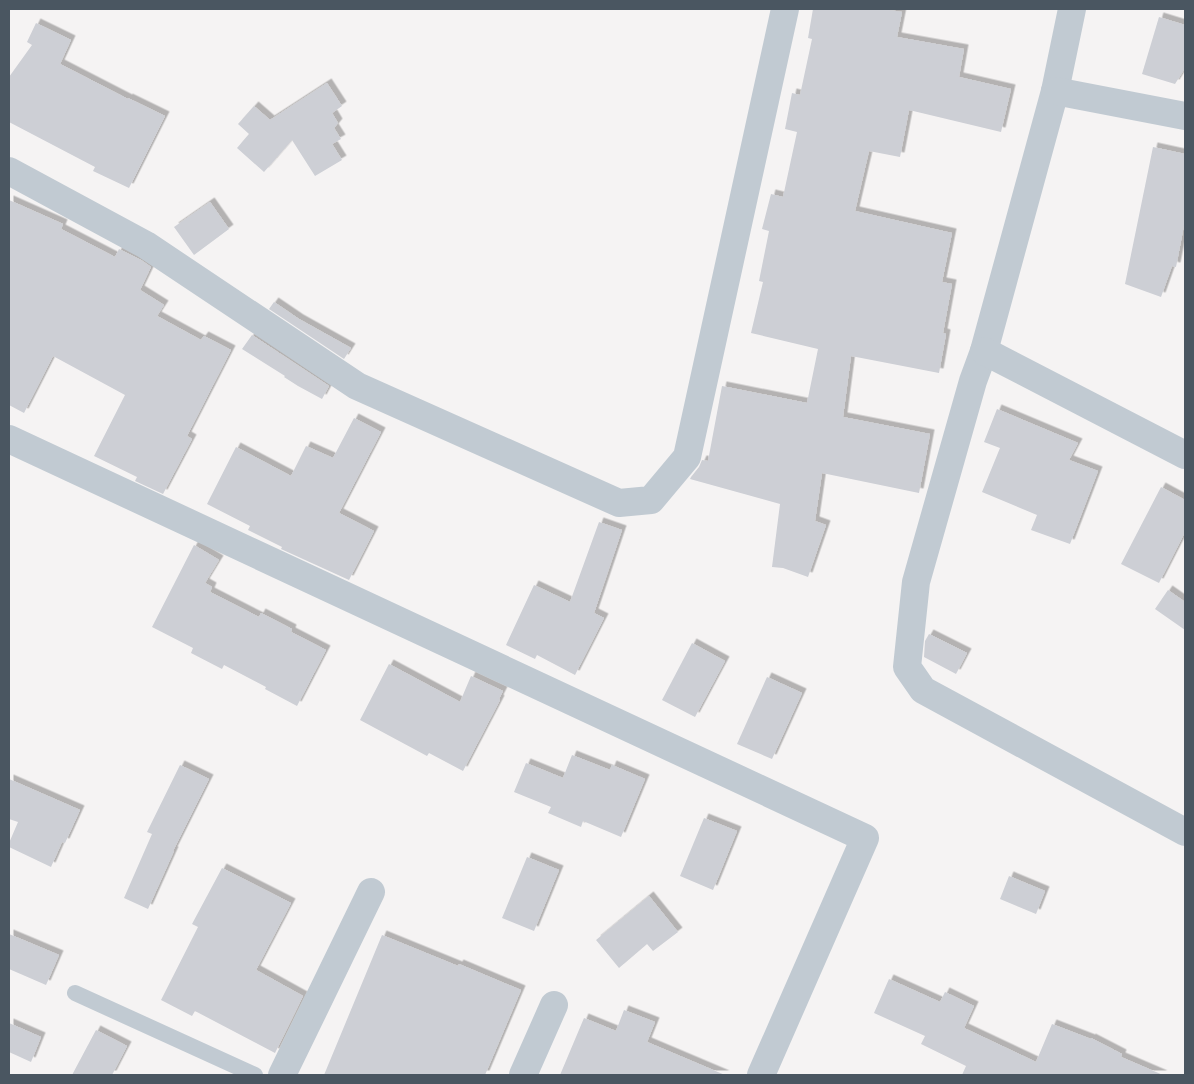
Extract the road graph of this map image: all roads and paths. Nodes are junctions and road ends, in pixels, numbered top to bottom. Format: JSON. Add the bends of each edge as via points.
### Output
{"nodes":[{"id":1,"x":785,"y":9,"type":"edge"},
{"id":2,"x":1072,"y":9,"type":"edge"},
{"id":3,"x":1055,"y":91,"type":"junction"},
{"id":4,"x":1185,"y":116,"type":"edge"},
{"id":5,"x":9,"y":171,"type":"edge"},
{"id":6,"x":984,"y":351,"type":"junction"},
{"id":7,"x":9,"y":439,"type":"edge"},
{"id":8,"x":1185,"y":455,"type":"edge"},
{"id":9,"x":1185,"y":832,"type":"edge"},
{"id":10,"x":371,"y":892,"type":"dead end"},
{"id":11,"x":75,"y":993,"type":"dead end"},
{"id":12,"x":554,"y":1005,"type":"dead end"},
{"id":13,"x":255,"y":1075,"type":"edge"},
{"id":14,"x":282,"y":1075,"type":"edge"},
{"id":15,"x":523,"y":1075,"type":"edge"},
{"id":16,"x":761,"y":1075,"type":"edge"}],
"edges":[{"from":1,"to":5,"type":"street","via":[[687,457],[651,500],[619,503],[357,386],[146,245]]},
{"from":2,"to":3,"type":"street"},
{"from":3,"to":4,"type":"street"},
{"from":3,"to":6,"type":"street"},
{"from":6,"to":8,"type":"street"},
{"from":6,"to":9,"type":"street","via":[[916,582],[907,667],[923,690]]},
{"from":7,"to":16,"type":"street","via":[[865,838]]},
{"from":10,"to":14,"type":"street"},
{"from":11,"to":13,"type":"lane"},
{"from":12,"to":15,"type":"street"}]}
